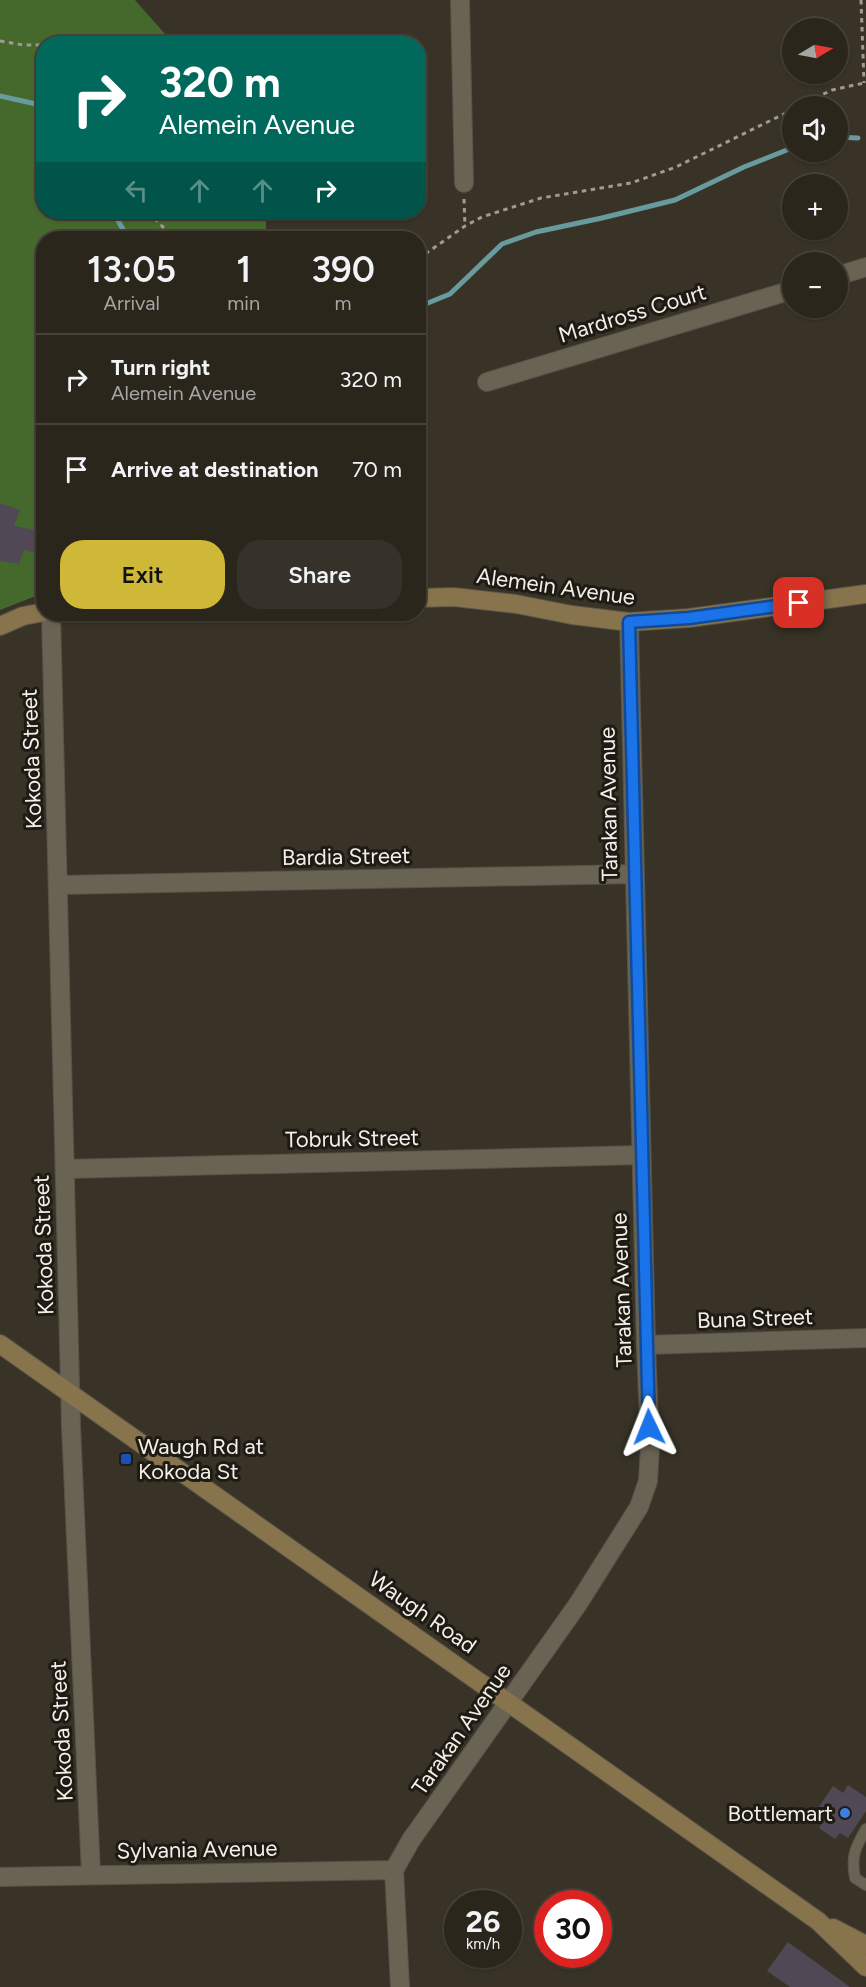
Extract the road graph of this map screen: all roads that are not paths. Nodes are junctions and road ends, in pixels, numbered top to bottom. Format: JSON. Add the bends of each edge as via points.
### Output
{"nodes":[{"id":1,"x":460,"y":0,"type":"edge"},
{"id":2,"x":464,"y":183,"type":"road end"},
{"id":3,"x":866,"y":267,"type":"edge"},
{"id":4,"x":848,"y":273,"type":"edge"},
{"id":5,"x":782,"y":293,"type":"edge"},
{"id":6,"x":487,"y":382,"type":"dead end"},
{"id":7,"x":866,"y":594,"type":"edge"},
{"id":8,"x":426,"y":598,"type":"edge"},
{"id":9,"x":36,"y":614,"type":"edge"},
{"id":10,"x":51,"y":621,"type":"edge"},
{"id":11,"x":629,"y":622,"type":"junction"},
{"id":12,"x":0,"y":626,"type":"edge"},
{"id":13,"x":634,"y":874,"type":"junction"},
{"id":14,"x":59,"y":885,"type":"junction"},
{"id":15,"x":641,"y":1155,"type":"junction"},
{"id":16,"x":65,"y":1169,"type":"junction"},
{"id":17,"x":866,"y":1338,"type":"edge"},
{"id":18,"x":0,"y":1344,"type":"edge"},
{"id":19,"x":646,"y":1345,"type":"junction"},
{"id":20,"x":70,"y":1394,"type":"junction"},
{"id":21,"x":509,"y":1703,"type":"junction"},
{"id":22,"x":866,"y":1829,"type":"edge"},
{"id":23,"x":394,"y":1870,"type":"junction"},
{"id":24,"x":91,"y":1875,"type":"junction"},
{"id":25,"x":0,"y":1877,"type":"edge"},
{"id":26,"x":866,"y":1885,"type":"edge"},
{"id":27,"x":818,"y":1921,"type":"junction"},
{"id":28,"x":866,"y":1945,"type":"edge"},
{"id":29,"x":866,"y":1967,"type":"edge"},
{"id":30,"x":400,"y":1987,"type":"edge"}],
"edges":[{"from":1,"to":2,"type":"street"},
{"from":3,"to":4,"type":"street"},
{"from":5,"to":6,"type":"street","name":"Mardross Court"},
{"from":7,"to":11,"type":"main road","name":"Alemein Avenue","via":[[689,618]]},
{"from":8,"to":11,"type":"main road","name":"Alemein Avenue","via":[[516,604]]},
{"from":9,"to":12,"type":"main road"},
{"from":10,"to":14,"type":"street","name":"Kokoda Street"},
{"from":11,"to":13,"type":"street","name":"Tarakan Avenue"},
{"from":13,"to":14,"type":"street","name":"Bardia Street"},
{"from":13,"to":15,"type":"street","name":"Tarakan Avenue"},
{"from":14,"to":16,"type":"street","name":"Kokoda Street"},
{"from":15,"to":16,"type":"street","name":"Tobruk Street"},
{"from":15,"to":19,"type":"street","name":"Tarakan Avenue"},
{"from":16,"to":20,"type":"street","name":"Kokoda Street"},
{"from":17,"to":19,"type":"street","name":"Buna Street"},
{"from":18,"to":20,"type":"main road","name":"Waugh Road"},
{"from":19,"to":21,"type":"street","name":"Tarakan Avenue","via":[[650,1447],[648,1481],[639,1507]]},
{"from":20,"to":21,"type":"main road","name":"Waugh Road"},
{"from":20,"to":24,"type":"street","name":"Kokoda Street"},
{"from":21,"to":23,"type":"street","name":"Tarakan Avenue","via":[[411,1840]]},
{"from":21,"to":27,"type":"main road","name":"Waugh Road"},
{"from":22,"to":26,"type":"lane","via":[[855,1849],[853,1865],[855,1878]]},
{"from":23,"to":24,"type":"street","name":"Sylvania Avenue"},
{"from":23,"to":30,"type":"street"},
{"from":24,"to":25,"type":"street","name":"Sylvania Avenue"},
{"from":27,"to":28,"type":"main road","name":"Waugh Road"},
{"from":27,"to":29,"type":"main road","name":"Waugh Road"}]}
